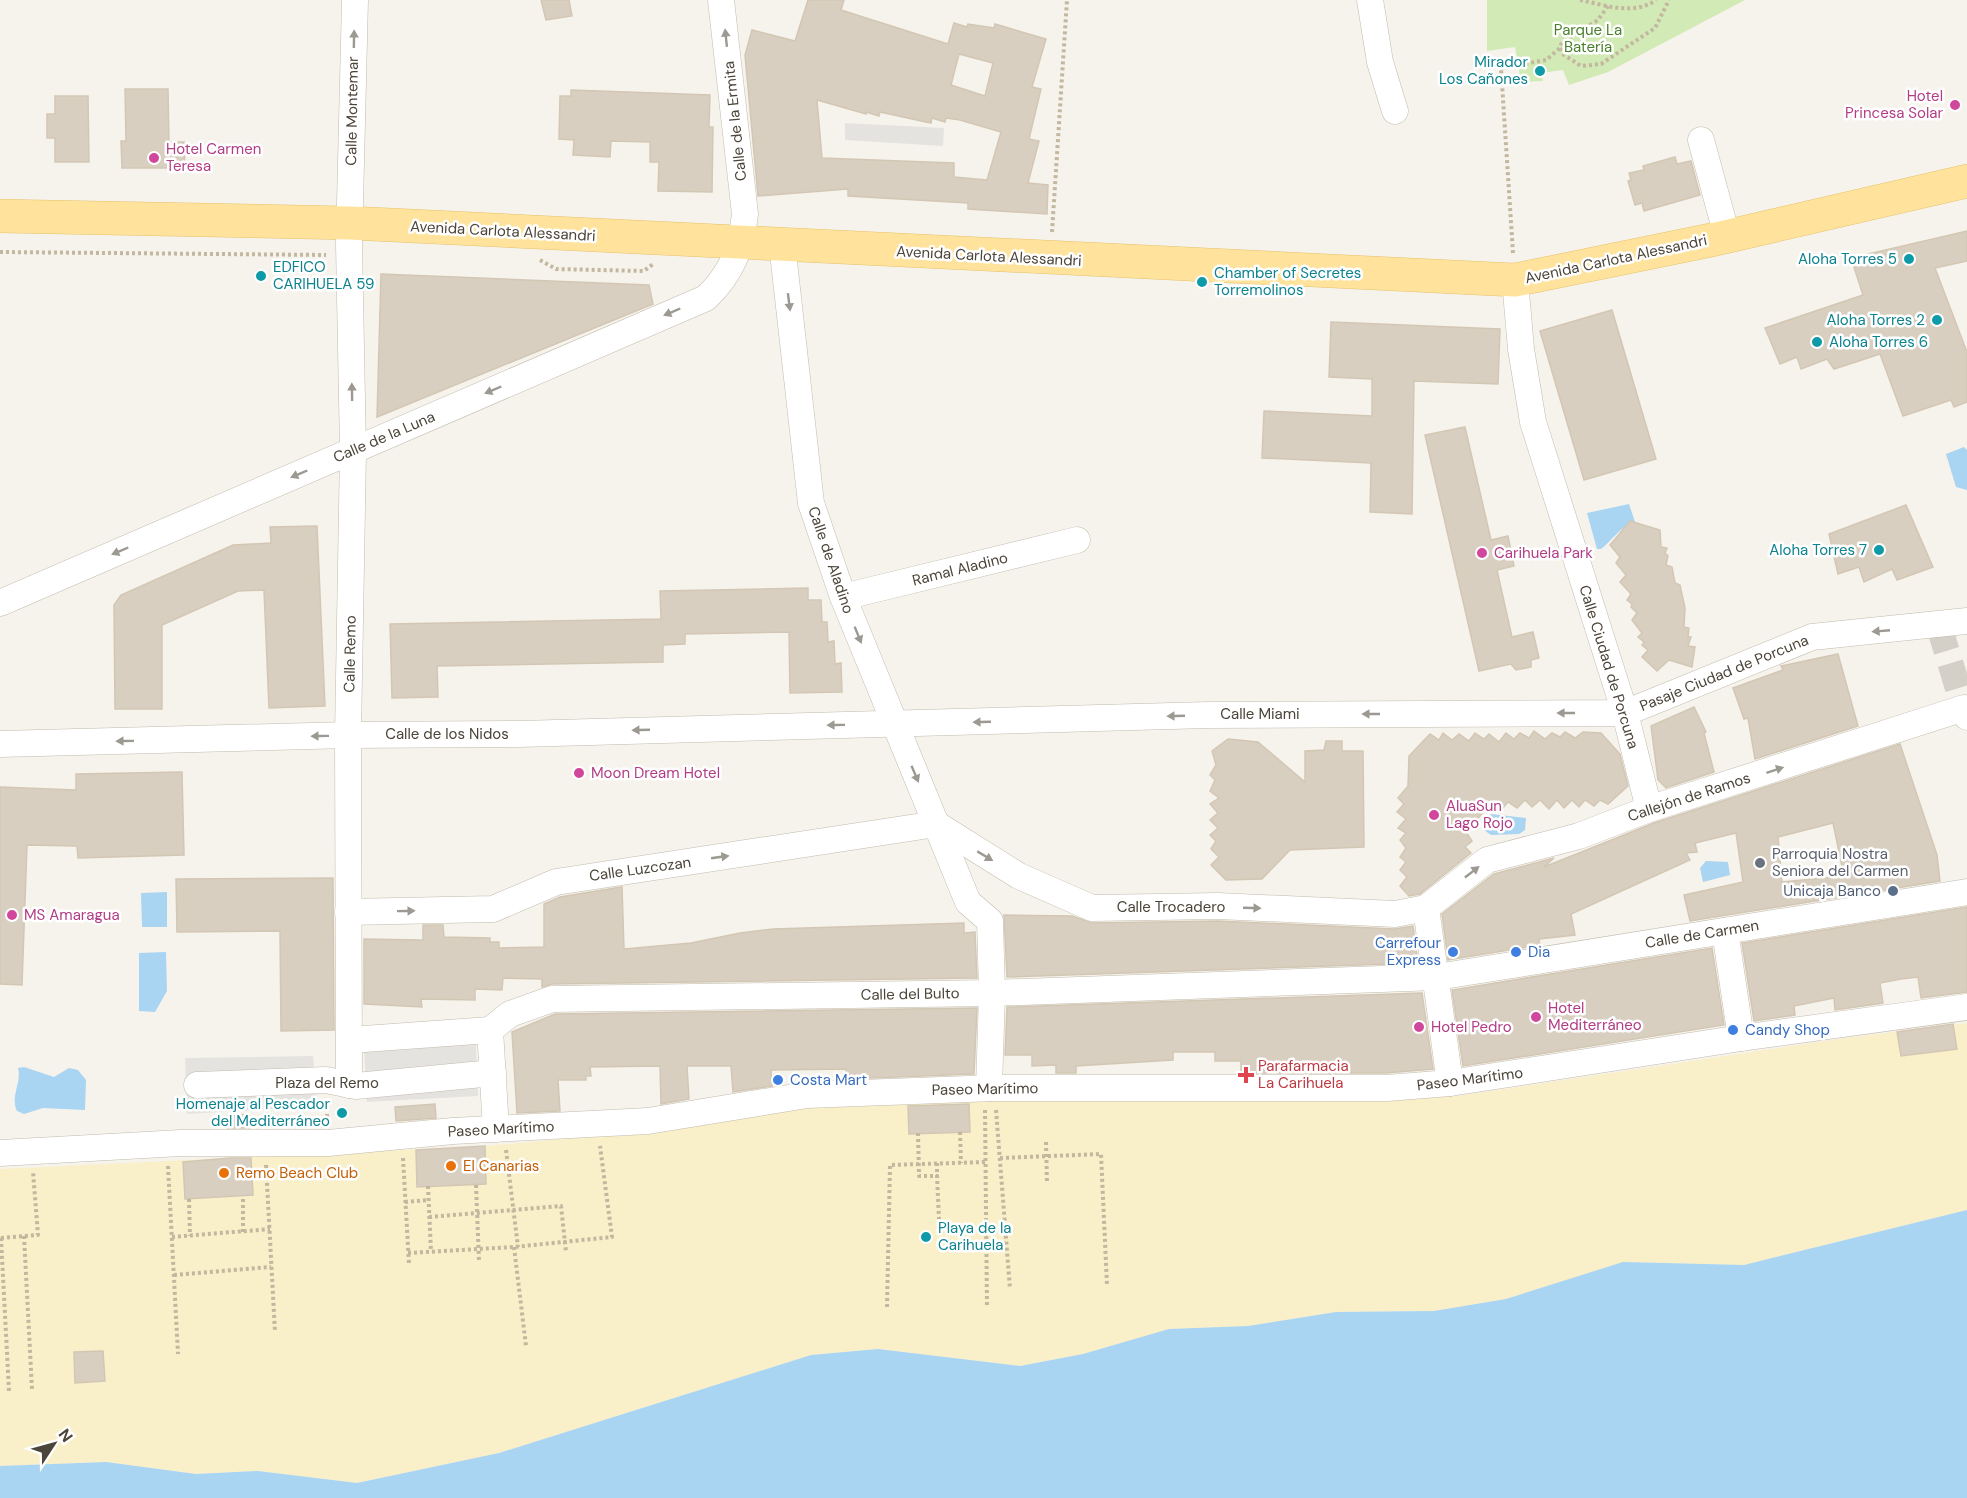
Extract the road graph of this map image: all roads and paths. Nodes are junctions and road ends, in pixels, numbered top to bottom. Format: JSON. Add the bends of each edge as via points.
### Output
{"nodes":[{"id":1,"x":354,"y":0,"type":"edge"},
{"id":2,"x":721,"y":0,"type":"edge"},
{"id":3,"x":1067,"y":0,"type":"edge"},
{"id":4,"x":1370,"y":0,"type":"edge"},
{"id":5,"x":1580,"y":0,"type":"edge"},
{"id":6,"x":1656,"y":0,"type":"edge"},
{"id":7,"x":1669,"y":0,"type":"edge"},
{"id":8,"x":1608,"y":6,"type":"junction"},
{"id":9,"x":1560,"y":48,"type":"junction"},
{"id":10,"x":1395,"y":111,"type":"dead end"},
{"id":11,"x":1701,"y":140,"type":"dead end"},
{"id":12,"x":1967,"y":181,"type":"edge"},
{"id":13,"x":0,"y":216,"type":"edge"},
{"id":14,"x":1727,"y":236,"type":"junction"},
{"id":15,"x":350,"y":237,"type":"junction"},
{"id":16,"x":742,"y":243,"type":"junction"},
{"id":17,"x":782,"y":244,"type":"junction"},
{"id":18,"x":0,"y":252,"type":"edge"},
{"id":19,"x":535,"y":257,"type":"dead end"},
{"id":20,"x":1050,"y":259,"type":"junction"},
{"id":21,"x":658,"y":260,"type":"dead end"},
{"id":22,"x":1515,"y":280,"type":"junction"},
{"id":23,"x":353,"y":451,"type":"junction"},
{"id":24,"x":1077,"y":540,"type":"dead end"},
{"id":25,"x":843,"y":597,"type":"junction"},
{"id":26,"x":0,"y":603,"type":"edge"},
{"id":27,"x":1967,"y":621,"type":"edge"},
{"id":28,"x":1965,"y":712,"type":"edge"},
{"id":29,"x":1625,"y":713,"type":"junction"},
{"id":30,"x":894,"y":724,"type":"junction"},
{"id":31,"x":348,"y":735,"type":"junction"},
{"id":32,"x":0,"y":744,"type":"edge"},
{"id":33,"x":1648,"y":808,"type":"junction"},
{"id":34,"x":936,"y":824,"type":"junction"},
{"id":35,"x":1967,"y":892,"type":"edge"},
{"id":36,"x":1426,"y":908,"type":"junction"},
{"id":37,"x":348,"y":912,"type":"junction"},
{"id":38,"x":1725,"y":931,"type":"junction"},
{"id":39,"x":1437,"y":977,"type":"junction"},
{"id":40,"x":992,"y":993,"type":"junction"},
{"id":41,"x":1967,"y":1007,"type":"edge"},
{"id":42,"x":490,"y":1030,"type":"junction"},
{"id":43,"x":1741,"y":1038,"type":"junction"},
{"id":44,"x":350,"y":1040,"type":"junction"},
{"id":45,"x":493,"y":1073,"type":"junction"},
{"id":46,"x":337,"y":1082,"type":"junction"},
{"id":47,"x":1450,"y":1083,"type":"junction"},
{"id":48,"x":196,"y":1085,"type":"dead end"},
{"id":49,"x":990,"y":1088,"type":"junction"},
{"id":50,"x":597,"y":1123,"type":"junction"},
{"id":51,"x":500,"y":1128,"type":"junction"},
{"id":52,"x":960,"y":1132,"type":"dead end"},
{"id":53,"x":918,"y":1133,"type":"dead end"},
{"id":54,"x":401,"y":1136,"type":"junction"},
{"id":55,"x":1046,"y":1142,"type":"dead end"},
{"id":56,"x":265,"y":1143,"type":"junction"},
{"id":57,"x":328,"y":1143,"type":"junction"},
{"id":58,"x":166,"y":1144,"type":"junction"},
{"id":59,"x":31,"y":1150,"type":"junction"},
{"id":60,"x":0,"y":1153,"type":"edge"},
{"id":61,"x":1047,"y":1156,"type":"junction"},
{"id":62,"x":1000,"y":1158,"type":"junction"},
{"id":63,"x":985,"y":1162,"type":"junction"},
{"id":64,"x":937,"y":1163,"type":"junction"},
{"id":65,"x":961,"y":1163,"type":"junction"},
{"id":66,"x":918,"y":1164,"type":"junction"},
{"id":67,"x":937,"y":1176,"type":"junction"},
{"id":68,"x":1047,"y":1184,"type":"dead end"},
{"id":69,"x":477,"y":1185,"type":"dead end"},
{"id":70,"x":428,"y":1186,"type":"dead end"},
{"id":71,"x":243,"y":1196,"type":"dead end"},
{"id":72,"x":189,"y":1199,"type":"dead end"},
{"id":73,"x":428,"y":1200,"type":"junction"},
{"id":74,"x":405,"y":1202,"type":"junction"},
{"id":75,"x":513,"y":1211,"type":"junction"},
{"id":76,"x":477,"y":1215,"type":"junction"},
{"id":77,"x":429,"y":1217,"type":"junction"},
{"id":78,"x":939,"y":1219,"type":"dead end"},
{"id":79,"x":270,"y":1230,"type":"junction"},
{"id":80,"x":243,"y":1232,"type":"junction"},
{"id":81,"x":24,"y":1236,"type":"junction"},
{"id":82,"x":190,"y":1236,"type":"junction"},
{"id":83,"x":172,"y":1237,"type":"junction"},
{"id":84,"x":0,"y":1238,"type":"edge"},
{"id":85,"x":564,"y":1242,"type":"junction"},
{"id":86,"x":516,"y":1247,"type":"junction"},
{"id":87,"x":478,"y":1249,"type":"junction"},
{"id":88,"x":431,"y":1252,"type":"junction"},
{"id":89,"x":566,"y":1252,"type":"dead end"},
{"id":90,"x":408,"y":1253,"type":"junction"},
{"id":91,"x":479,"y":1260,"type":"dead end"},
{"id":92,"x":409,"y":1264,"type":"dead end"},
{"id":93,"x":272,"y":1267,"type":"junction"},
{"id":94,"x":174,"y":1275,"type":"junction"},
{"id":95,"x":1107,"y":1285,"type":"dead end"},
{"id":96,"x":1010,"y":1289,"type":"dead end"},
{"id":97,"x":887,"y":1307,"type":"dead end"},
{"id":98,"x":987,"y":1307,"type":"dead end"},
{"id":99,"x":276,"y":1332,"type":"dead end"},
{"id":100,"x":526,"y":1346,"type":"dead end"},
{"id":101,"x":177,"y":1354,"type":"dead end"},
{"id":102,"x":32,"y":1389,"type":"dead end"},
{"id":103,"x":9,"y":1391,"type":"dead end"}],
"edges":[{"from":15,"to":1,"type":"street","name":"Calle Montemar","one_way":true},
{"from":16,"to":2,"type":"street","name":"Calle de la Ermita","one_way":true,"via":[[745,214]]},
{"from":3,"to":20,"type":"path"},
{"from":4,"to":10,"type":"street","via":[[1380,62]]},
{"from":5,"to":8,"type":"path"},
{"from":6,"to":8,"type":"path","via":[[1644,8]]},
{"from":7,"to":9,"type":"path","via":[[1655,28],[1601,64],[1581,66]]},
{"from":8,"to":9,"type":"path","via":[[1598,20],[1570,36]]},
{"from":9,"to":22,"type":"path","via":[[1546,60],[1501,68]]},
{"from":11,"to":14,"type":"street"},
{"from":12,"to":14,"type":"main road","name":"Avenida Carlota Alessandri"},
{"from":13,"to":15,"type":"main road","name":"Avenida Carlota Alessandri"},
{"from":14,"to":22,"type":"main road","name":"Avenida Carlota Alessandri"},
{"from":15,"to":16,"type":"main road","name":"Avenida Carlota Alessandri"},
{"from":15,"to":18,"type":"path","via":[[315,256]]},
{"from":23,"to":15,"type":"street","name":"Calle Remo","one_way":true},
{"from":16,"to":17,"type":"main road","name":"Avenida Carlota Alessandri"},
{"from":16,"to":23,"type":"street","name":"Calle de la Luna","one_way":true,"via":[[722,283],[706,298]]},
{"from":17,"to":20,"type":"main road","name":"Avenida Carlota Alessandri"},
{"from":17,"to":25,"type":"street","name":"Calle de Aladino","one_way":true,"via":[[811,503]]},
{"from":19,"to":21,"type":"path","via":[[556,269],[644,272]]},
{"from":20,"to":22,"type":"main road","name":"Avenida Carlota Alessandri"},
{"from":22,"to":29,"type":"street","name":"Calle Ciudad de Porcuna","via":[[1533,422]]},
{"from":23,"to":26,"type":"street","name":"Calle de la Luna","one_way":true},
{"from":23,"to":31,"type":"street","name":"Calle Remo"},
{"from":24,"to":25,"type":"street","name":"Ramal Aladino"},
{"from":25,"to":30,"type":"street","name":"Calle de Aladino","one_way":true},
{"from":27,"to":29,"type":"street","name":"Pasaje Ciudad de Porcuna","one_way":true,"via":[[1812,637]]},
{"from":33,"to":28,"type":"street","name":"Callejón de Ramos","one_way":true},
{"from":29,"to":30,"type":"street","name":"Calle Miami","one_way":true,"via":[[1208,715]]},
{"from":29,"to":33,"type":"street","name":"Calle Ciudad de Porcuna"},
{"from":30,"to":31,"type":"street","name":"Calle de los Nidos","one_way":true},
{"from":30,"to":34,"type":"street","name":"Calle de Aladino","one_way":true},
{"from":31,"to":32,"type":"street","name":"Calle de los Nidos","one_way":true},
{"from":31,"to":37,"type":"street","name":"Calle Remo"},
{"from":36,"to":33,"type":"street","name":"Callejón de Ramos","one_way":true,"via":[[1487,860],[1579,836]]},
{"from":34,"to":36,"type":"street","name":"Calle Trocadero","one_way":true,"via":[[1019,876],[1092,908],[1218,906],[1395,914]]},
{"from":37,"to":34,"type":"street","name":"Calle Luzcozan","one_way":true,"via":[[493,909],[556,882]]},
{"from":34,"to":40,"type":"street","name":"Calle de Aladino","via":[[968,902],[990,921]]},
{"from":35,"to":38,"type":"street","name":"Calle de Carmen"},
{"from":36,"to":39,"type":"street"},
{"from":37,"to":44,"type":"street","name":"Calle Remo"},
{"from":38,"to":39,"type":"street","name":"Calle de Carmen"},
{"from":38,"to":43,"type":"street"},
{"from":39,"to":40,"type":"street","name":"Calle del Bulto"},
{"from":39,"to":47,"type":"street"},
{"from":40,"to":42,"type":"street","name":"Calle del Bulto","via":[[552,999],[510,1014]]},
{"from":40,"to":49,"type":"street","name":"Calle de Aladino"},
{"from":41,"to":43,"type":"street","name":"Paseo Marítimo"},
{"from":42,"to":44,"type":"street"},
{"from":42,"to":45,"type":"street"},
{"from":43,"to":47,"type":"street","name":"Paseo Marítimo"},
{"from":44,"to":46,"type":"street","name":"Calle Remo"},
{"from":45,"to":46,"type":"street","name":"Plaza del Remo"},
{"from":45,"to":51,"type":"street"},
{"from":46,"to":48,"type":"street","name":"Plaza del Remo"},
{"from":46,"to":57,"type":"path"},
{"from":47,"to":49,"type":"street","name":"Paseo Marítimo","via":[[1387,1088]]},
{"from":49,"to":50,"type":"street","name":"Paseo Marítimo","via":[[807,1095],[648,1120]]},
{"from":49,"to":62,"type":"path"},
{"from":49,"to":63,"type":"path"},
{"from":50,"to":51,"type":"street","name":"Paseo Marítimo"},
{"from":50,"to":85,"type":"path","via":[[612,1237]]},
{"from":51,"to":54,"type":"street","name":"Paseo Marítimo"},
{"from":51,"to":75,"type":"path"},
{"from":52,"to":65,"type":"path"},
{"from":53,"to":66,"type":"path"},
{"from":54,"to":57,"type":"street","name":"Paseo Marítimo"},
{"from":54,"to":74,"type":"path"},
{"from":55,"to":61,"type":"path"},
{"from":56,"to":57,"type":"street","name":"Paseo Marítimo"},
{"from":56,"to":58,"type":"street","name":"Paseo Marítimo"},
{"from":56,"to":79,"type":"path"},
{"from":58,"to":59,"type":"street","name":"Paseo Marítimo"},
{"from":58,"to":83,"type":"path"},
{"from":59,"to":60,"type":"street","name":"Paseo Marítimo"},
{"from":59,"to":81,"type":"path","via":[[38,1235]]},
{"from":61,"to":62,"type":"path"},
{"from":61,"to":68,"type":"path"},
{"from":61,"to":95,"type":"path","via":[[1101,1154]]},
{"from":62,"to":96,"type":"path"},
{"from":63,"to":65,"type":"path"},
{"from":63,"to":98,"type":"path"},
{"from":64,"to":65,"type":"path"},
{"from":64,"to":66,"type":"path"},
{"from":64,"to":67,"type":"path"},
{"from":66,"to":67,"type":"path","via":[[919,1176]]},
{"from":66,"to":97,"type":"path","via":[[890,1165]]},
{"from":67,"to":78,"type":"path"},
{"from":69,"to":76,"type":"path"},
{"from":70,"to":73,"type":"path"},
{"from":71,"to":80,"type":"path"},
{"from":72,"to":82,"type":"path"},
{"from":73,"to":74,"type":"path"},
{"from":73,"to":77,"type":"path"},
{"from":74,"to":90,"type":"path"},
{"from":75,"to":76,"type":"path"},
{"from":75,"to":85,"type":"path","via":[[561,1206]]},
{"from":75,"to":86,"type":"path"},
{"from":76,"to":77,"type":"path"},
{"from":76,"to":87,"type":"path"},
{"from":77,"to":88,"type":"path"},
{"from":79,"to":80,"type":"path"},
{"from":79,"to":93,"type":"path"},
{"from":80,"to":82,"type":"path"},
{"from":81,"to":84,"type":"path"},
{"from":81,"to":102,"type":"path"},
{"from":82,"to":83,"type":"path"},
{"from":83,"to":94,"type":"path"},
{"from":84,"to":103,"type":"path"},
{"from":85,"to":86,"type":"path"},
{"from":85,"to":89,"type":"path"},
{"from":86,"to":87,"type":"path"},
{"from":86,"to":100,"type":"path"},
{"from":87,"to":88,"type":"path"},
{"from":87,"to":91,"type":"path"},
{"from":88,"to":90,"type":"path"},
{"from":90,"to":92,"type":"path"},
{"from":93,"to":94,"type":"path"},
{"from":93,"to":99,"type":"path"},
{"from":94,"to":101,"type":"path"}]}
